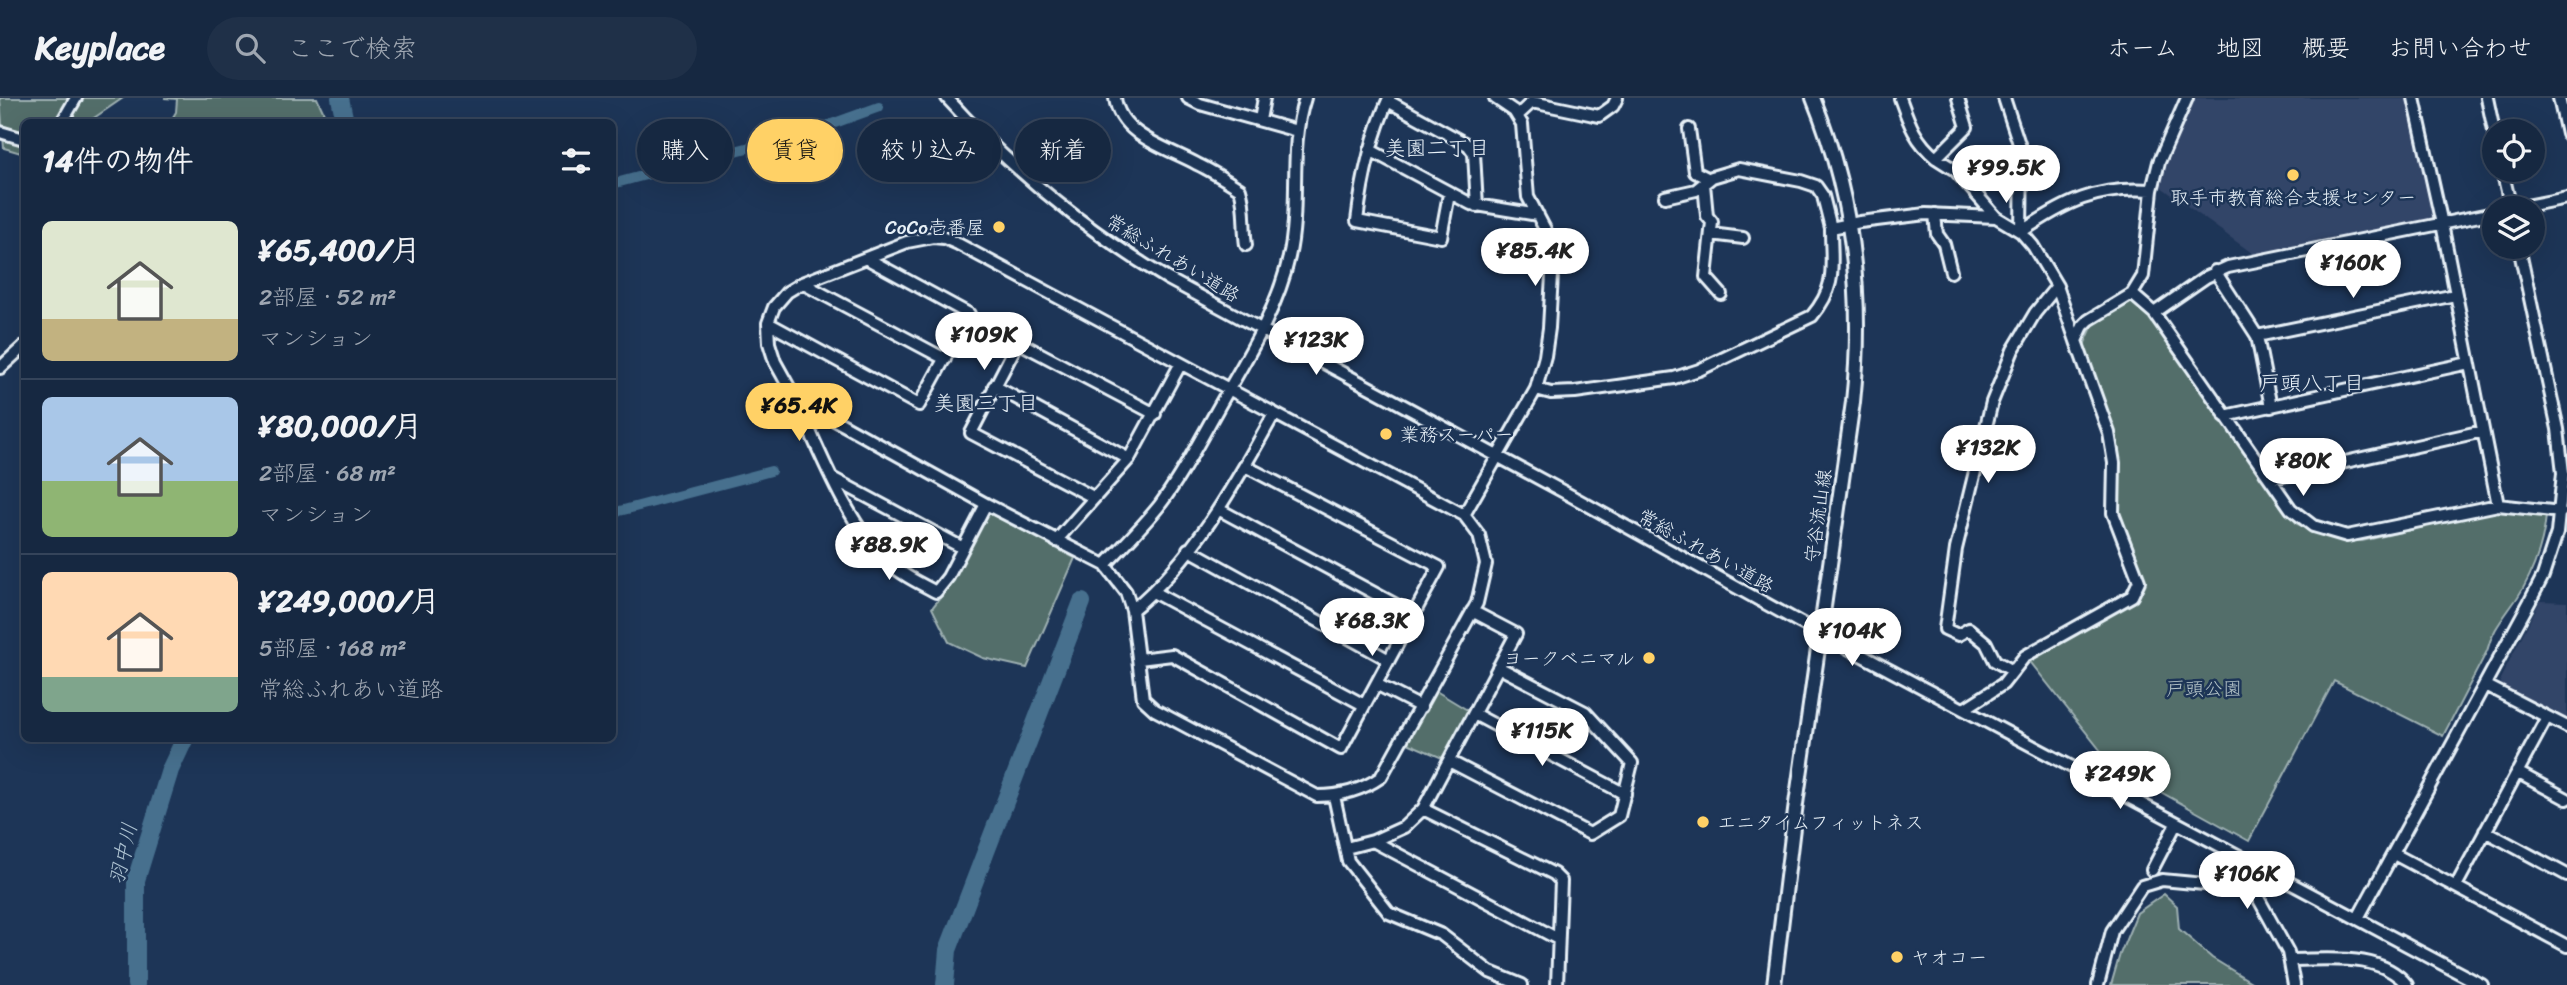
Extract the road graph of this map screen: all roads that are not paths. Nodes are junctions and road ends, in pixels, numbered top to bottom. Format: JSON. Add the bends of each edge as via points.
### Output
{"nodes":[{"id":1,"x":76,"y":98,"type":"edge"},
{"id":2,"x":947,"y":98,"type":"edge"},
{"id":3,"x":1115,"y":98,"type":"edge"},
{"id":4,"x":1188,"y":98,"type":"edge"},
{"id":5,"x":1265,"y":98,"type":"edge"},
{"id":6,"x":1305,"y":98,"type":"edge"},
{"id":7,"x":1495,"y":98,"type":"edge"},
{"id":8,"x":1617,"y":98,"type":"edge"},
{"id":9,"x":1813,"y":98,"type":"edge"},
{"id":10,"x":1900,"y":98,"type":"edge"},
{"id":11,"x":1958,"y":98,"type":"edge"},
{"id":12,"x":2004,"y":98,"type":"edge"},
{"id":13,"x":2187,"y":98,"type":"edge"},
{"id":14,"x":2414,"y":98,"type":"edge"},
{"id":15,"x":2487,"y":98,"type":"edge"},
{"id":16,"x":2559,"y":98,"type":"edge"},
{"id":17,"x":1389,"y":99,"type":"edge"},
{"id":18,"x":1567,"y":104,"type":"edge"},
{"id":19,"x":1517,"y":116,"type":"junction"},
{"id":20,"x":64,"y":119,"type":"edge"},
{"id":21,"x":2491,"y":119,"type":"edge"},
{"id":22,"x":1260,"y":120,"type":"junction"},
{"id":23,"x":1689,"y":129,"type":"dead end"},
{"id":24,"x":1297,"y":131,"type":"junction"},
{"id":25,"x":0,"y":132,"type":"edge"},
{"id":26,"x":2567,"y":133,"type":"edge"},
{"id":27,"x":21,"y":138,"type":"edge"},
{"id":28,"x":1370,"y":150,"type":"junction"},
{"id":29,"x":1936,"y":158,"type":"junction"},
{"id":30,"x":1706,"y":182,"type":"junction"},
{"id":31,"x":2152,"y":190,"type":"junction"},
{"id":32,"x":1449,"y":194,"type":"junction"},
{"id":33,"x":1665,"y":197,"type":"dead end"},
{"id":34,"x":2567,"y":198,"type":"edge"},
{"id":35,"x":2545,"y":202,"type":"edge"},
{"id":36,"x":1477,"y":205,"type":"junction"},
{"id":37,"x":1935,"y":214,"type":"junction"},
{"id":38,"x":1538,"y":215,"type":"junction"},
{"id":39,"x":2482,"y":216,"type":"edge"},
{"id":40,"x":1996,"y":217,"type":"junction"},
{"id":41,"x":1850,"y":223,"type":"junction"},
{"id":42,"x":2442,"y":224,"type":"junction"},
{"id":43,"x":1831,"y":228,"type":"junction"},
{"id":44,"x":2021,"y":232,"type":"junction"},
{"id":45,"x":1710,"y":234,"type":"junction"},
{"id":46,"x":1743,"y":238,"type":"dead end"},
{"id":47,"x":1246,"y":245,"type":"dead end"},
{"id":48,"x":866,"y":258,"type":"junction"},
{"id":49,"x":2522,"y":259,"type":"edge"},
{"id":50,"x":2215,"y":271,"type":"junction"},
{"id":51,"x":1951,"y":272,"type":"dead end"},
{"id":52,"x":802,"y":283,"type":"junction"},
{"id":53,"x":2057,"y":286,"type":"junction"},
{"id":54,"x":1721,"y":294,"type":"dead end"},
{"id":55,"x":2132,"y":294,"type":"junction"},
{"id":56,"x":2455,"y":295,"type":"junction"},
{"id":57,"x":2154,"y":313,"type":"junction"},
{"id":58,"x":768,"y":323,"type":"junction"},
{"id":59,"x":1261,"y":329,"type":"junction"},
{"id":60,"x":2257,"y":336,"type":"junction"},
{"id":61,"x":2076,"y":341,"type":"junction"},
{"id":62,"x":21,"y":349,"type":"edge"},
{"id":63,"x":945,"y":359,"type":"junction"},
{"id":64,"x":2469,"y":363,"type":"junction"},
{"id":65,"x":1180,"y":365,"type":"junction"},
{"id":66,"x":0,"y":368,"type":"edge"},
{"id":67,"x":994,"y":386,"type":"junction"},
{"id":68,"x":1536,"y":389,"type":"junction"},
{"id":69,"x":1228,"y":390,"type":"junction"},
{"id":70,"x":795,"y":398,"type":"junction"},
{"id":71,"x":2271,"y":407,"type":"junction"},
{"id":72,"x":1155,"y":414,"type":"junction"},
{"id":73,"x":1274,"y":414,"type":"junction"},
{"id":74,"x":2225,"y":416,"type":"junction"},
{"id":75,"x":2563,"y":428,"type":"edge"},
{"id":76,"x":2483,"y":431,"type":"junction"},
{"id":77,"x":1498,"y":456,"type":"junction"},
{"id":78,"x":1129,"y":459,"type":"junction"},
{"id":79,"x":1245,"y":466,"type":"junction"},
{"id":80,"x":830,"y":477,"type":"junction"},
{"id":81,"x":2270,"y":479,"type":"junction"},
{"id":82,"x":1093,"y":497,"type":"junction"},
{"id":83,"x":986,"y":504,"type":"junction"},
{"id":84,"x":2498,"y":505,"type":"junction"},
{"id":85,"x":1220,"y":510,"type":"junction"},
{"id":86,"x":2561,"y":512,"type":"junction"},
{"id":87,"x":1464,"y":515,"type":"junction"},
{"id":88,"x":1056,"y":541,"type":"junction"},
{"id":89,"x":963,"y":548,"type":"junction"},
{"id":90,"x":1188,"y":550,"type":"junction"},
{"id":91,"x":1105,"y":565,"type":"junction"},
{"id":92,"x":1153,"y":592,"type":"junction"},
{"id":93,"x":1132,"y":610,"type":"junction"},
{"id":94,"x":1472,"y":611,"type":"junction"},
{"id":95,"x":1413,"y":614,"type":"junction"},
{"id":96,"x":1822,"y":634,"type":"junction"},
{"id":97,"x":1139,"y":659,"type":"junction"},
{"id":98,"x":1389,"y":660,"type":"junction"},
{"id":99,"x":1498,"y":667,"type":"junction"},
{"id":100,"x":2013,"y":671,"type":"junction"},
{"id":101,"x":1376,"y":684,"type":"junction"},
{"id":102,"x":2485,"y":685,"type":"junction"},
{"id":103,"x":1364,"y":705,"type":"junction"},
{"id":104,"x":1421,"y":707,"type":"junction"},
{"id":105,"x":1964,"y":709,"type":"junction"},
{"id":106,"x":1474,"y":713,"type":"junction"},
{"id":107,"x":2547,"y":717,"type":"junction"},
{"id":108,"x":2567,"y":727,"type":"edge"},
{"id":109,"x":1449,"y":761,"type":"junction"},
{"id":110,"x":2517,"y":772,"type":"junction"},
{"id":111,"x":1625,"y":794,"type":"junction"},
{"id":112,"x":1334,"y":796,"type":"junction"},
{"id":113,"x":2567,"y":799,"type":"edge"},
{"id":114,"x":1423,"y":809,"type":"junction"},
{"id":115,"x":2176,"y":824,"type":"junction"},
{"id":116,"x":2485,"y":831,"type":"junction"},
{"id":117,"x":1373,"y":841,"type":"junction"},
{"id":118,"x":1346,"y":848,"type":"junction"},
{"id":119,"x":2394,"y":854,"type":"junction"},
{"id":120,"x":2250,"y":860,"type":"junction"},
{"id":121,"x":2152,"y":870,"type":"dead end"},
{"id":122,"x":2567,"y":875,"type":"edge"},
{"id":123,"x":2246,"y":877,"type":"junction"},
{"id":124,"x":2456,"y":886,"type":"junction"},
{"id":125,"x":2358,"y":918,"type":"junction"},
{"id":126,"x":1558,"y":939,"type":"junction"},
{"id":127,"x":2567,"y":946,"type":"edge"},
{"id":128,"x":2290,"y":960,"type":"junction"},
{"id":129,"x":2478,"y":984,"type":"edge"},
{"id":130,"x":1522,"y":985,"type":"edge"},
{"id":131,"x":1557,"y":985,"type":"edge"},
{"id":132,"x":1774,"y":985,"type":"edge"},
{"id":133,"x":2098,"y":985,"type":"edge"},
{"id":134,"x":2294,"y":985,"type":"edge"},
{"id":135,"x":2407,"y":985,"type":"edge"}],
"edges":[{"from":1,"to":20,"type":"street"},
{"from":2,"to":59,"type":"street","name":"常総ふれあい道路","via":[[1014,166],[1093,230],[1168,279]]},
{"from":3,"to":47,"type":"street","via":[[1117,112],[1135,131],[1240,189]]},
{"from":4,"to":22,"type":"street"},
{"from":5,"to":22,"type":"street"},
{"from":6,"to":24,"type":"street"},
{"from":7,"to":19,"type":"street"},
{"from":8,"to":18,"type":"street","via":[[1599,116]]},
{"from":9,"to":41,"type":"main road","name":"守谷流山線"},
{"from":10,"to":29,"type":"street","via":[[1923,146]]},
{"from":11,"to":29,"type":"street","via":[[1967,127]]},
{"from":12,"to":44,"type":"street","via":[[2022,153]]},
{"from":13,"to":31,"type":"street"},
{"from":14,"to":42,"type":"street"},
{"from":15,"to":21,"type":"street"},
{"from":16,"to":26,"type":"street"},
{"from":17,"to":28,"type":"street"},
{"from":17,"to":36,"type":"street","via":[[1468,145],[1474,153]]},
{"from":18,"to":19,"type":"street","via":[[1532,103]]},
{"from":19,"to":38,"type":"street","via":[[1528,197]]},
{"from":22,"to":24,"type":"street"},
{"from":23,"to":30,"type":"street","via":[[1695,172]]},
{"from":24,"to":59,"type":"street","via":[[1292,242],[1282,282]]},
{"from":25,"to":27,"type":"street"},
{"from":28,"to":32,"type":"street"},
{"from":28,"to":32,"type":"street","via":[[1357,221],[1441,237]]},
{"from":29,"to":40,"type":"street","via":[[1955,170]]},
{"from":30,"to":33,"type":"street","via":[[1696,190]]},
{"from":30,"to":43,"type":"street","via":[[1739,169],[1816,186]]},
{"from":30,"to":45,"type":"street"},
{"from":31,"to":44,"type":"street","via":[[2115,188],[2091,195],[2045,215]]},
{"from":31,"to":55,"type":"street","via":[[2143,276]]},
{"from":32,"to":36,"type":"street"},
{"from":34,"to":35,"type":"street"},
{"from":36,"to":38,"type":"street"},
{"from":37,"to":40,"type":"street"},
{"from":37,"to":41,"type":"street"},
{"from":37,"to":51,"type":"street"},
{"from":38,"to":68,"type":"street","via":[[1553,257],[1549,328]]},
{"from":39,"to":42,"type":"street"},
{"from":40,"to":44,"type":"street"},
{"from":41,"to":43,"type":"street"},
{"from":41,"to":96,"type":"main road","name":"守谷流山線","via":[[1857,278],[1857,366]]},
{"from":42,"to":50,"type":"street"},
{"from":42,"to":56,"type":"street"},
{"from":43,"to":68,"type":"street","via":[[1830,290],[1812,316],[1674,378],[1575,392]]},
{"from":44,"to":53,"type":"street"},
{"from":45,"to":46,"type":"street"},
{"from":45,"to":54,"type":"street","via":[[1706,277]]},
{"from":48,"to":52,"type":"street"},
{"from":48,"to":63,"type":"street","via":[[969,314]]},
{"from":48,"to":65,"type":"street","via":[[921,238],[944,238]]},
{"from":49,"to":75,"type":"street"},
{"from":50,"to":57,"type":"street"},
{"from":50,"to":60,"type":"street"},
{"from":52,"to":58,"type":"street","via":[[774,307]]},
{"from":52,"to":63,"type":"street"},
{"from":53,"to":61,"type":"street"},
{"from":53,"to":100,"type":"street","via":[[2013,350],[1992,402],[1956,549],[1945,629],[1958,635],[1969,629],[1986,643],[1995,661]]},
{"from":55,"to":57,"type":"street"},
{"from":55,"to":61,"type":"street","via":[[2089,320]]},
{"from":56,"to":60,"type":"street"},
{"from":56,"to":64,"type":"street"},
{"from":57,"to":74,"type":"street"},
{"from":58,"to":63,"type":"street","via":[[919,405]]},
{"from":58,"to":70,"type":"street","via":[[775,362]]},
{"from":59,"to":69,"type":"street"},
{"from":59,"to":77,"type":"street","name":"常総ふれあい道路"},
{"from":60,"to":71,"type":"street"},
{"from":61,"to":100,"type":"street","via":[[2109,433],[2113,513],[2139,581],[2132,596],[2025,656]]},
{"from":62,"to":66,"type":"street"},
{"from":64,"to":71,"type":"street"},
{"from":64,"to":76,"type":"street"},
{"from":65,"to":69,"type":"street"},
{"from":65,"to":72,"type":"street"},
{"from":67,"to":72,"type":"street","via":[[1018,342]]},
{"from":67,"to":78,"type":"street"},
{"from":67,"to":82,"type":"street","via":[[971,433]]},
{"from":68,"to":77,"type":"street"},
{"from":69,"to":73,"type":"street"},
{"from":69,"to":91,"type":"street","via":[[1159,506]]},
{"from":70,"to":80,"type":"street"},
{"from":70,"to":83,"type":"street"},
{"from":71,"to":74,"type":"street"},
{"from":72,"to":78,"type":"street"},
{"from":73,"to":79,"type":"street"},
{"from":73,"to":87,"type":"street"},
{"from":74,"to":81,"type":"street"},
{"from":75,"to":86,"type":"street"},
{"from":76,"to":81,"type":"street"},
{"from":76,"to":84,"type":"street"},
{"from":77,"to":87,"type":"street"},
{"from":77,"to":96,"type":"street","name":"常総ふれあい道路"},
{"from":78,"to":82,"type":"street"},
{"from":79,"to":85,"type":"street"},
{"from":79,"to":95,"type":"street","via":[[1439,567]]},
{"from":80,"to":89,"type":"street"},
{"from":80,"to":89,"type":"street","via":[[871,544],[914,581],[936,592]]},
{"from":81,"to":84,"type":"street","via":[[2302,519],[2347,536]]},
{"from":82,"to":88,"type":"street"},
{"from":83,"to":88,"type":"street"},
{"from":83,"to":89,"type":"street"},
{"from":84,"to":86,"type":"street"},
{"from":85,"to":90,"type":"street"},
{"from":85,"to":95,"type":"street"},
{"from":86,"to":102,"type":"street","via":[[2543,576]]},
{"from":87,"to":94,"type":"street","via":[[1479,535],[1486,564]]},
{"from":88,"to":91,"type":"street"},
{"from":90,"to":92,"type":"street"},
{"from":90,"to":98,"type":"street"},
{"from":91,"to":93,"type":"street","via":[[1126,592]]},
{"from":92,"to":93,"type":"street"},
{"from":92,"to":103,"type":"street"},
{"from":93,"to":97,"type":"street"},
{"from":94,"to":99,"type":"street","via":[[1516,634]]},
{"from":94,"to":104,"type":"street"},
{"from":95,"to":98,"type":"street"},
{"from":96,"to":105,"type":"street","name":"常総ふれあい道路"},
{"from":96,"to":132,"type":"main road","name":"守谷流山線"},
{"from":97,"to":103,"type":"street","via":[[1172,655],[1341,749]]},
{"from":97,"to":112,"type":"street","via":[[1143,699],[1155,710],[1317,796]]},
{"from":98,"to":101,"type":"street"},
{"from":99,"to":106,"type":"street"},
{"from":99,"to":111,"type":"street","via":[[1585,712],[1632,763]]},
{"from":100,"to":105,"type":"street","via":[[2003,684]]},
{"from":101,"to":103,"type":"street"},
{"from":101,"to":104,"type":"street"},
{"from":102,"to":107,"type":"street"},
{"from":102,"to":119,"type":"street"},
{"from":104,"to":112,"type":"street","via":[[1381,777]]},
{"from":105,"to":115,"type":"street","name":"常総ふれあい道路"},
{"from":106,"to":109,"type":"street"},
{"from":106,"to":111,"type":"street"},
{"from":107,"to":108,"type":"street"},
{"from":107,"to":110,"type":"street"},
{"from":109,"to":111,"type":"street","via":[[1590,834],[1619,816]]},
{"from":109,"to":114,"type":"street"},
{"from":110,"to":113,"type":"street"},
{"from":110,"to":116,"type":"street"},
{"from":112,"to":118,"type":"street"},
{"from":114,"to":117,"type":"street","via":[[1404,827]]},
{"from":114,"to":126,"type":"street","via":[[1554,874],[1561,881]]},
{"from":115,"to":120,"type":"street","name":"常総ふれあい道路"},
{"from":115,"to":121,"type":"street"},
{"from":116,"to":122,"type":"street"},
{"from":116,"to":124,"type":"street"},
{"from":117,"to":118,"type":"street"},
{"from":117,"to":126,"type":"street"},
{"from":118,"to":130,"type":"street","via":[[1348,861],[1389,913],[1442,935],[1490,972]]},
{"from":119,"to":124,"type":"street"},
{"from":119,"to":125,"type":"street"},
{"from":120,"to":123,"type":"street"},
{"from":120,"to":125,"type":"street","name":"常総ふれあい道路"},
{"from":123,"to":128,"type":"street"},
{"from":123,"to":133,"type":"street","via":[[2215,885],[2162,880],[2142,886],[2112,931]]},
{"from":124,"to":127,"type":"street"},
{"from":125,"to":129,"type":"street","name":"常総ふれあい道路"},
{"from":126,"to":131,"type":"street"},
{"from":128,"to":134,"type":"street"},
{"from":128,"to":135,"type":"street","via":[[2363,961],[2389,969]]}]}
